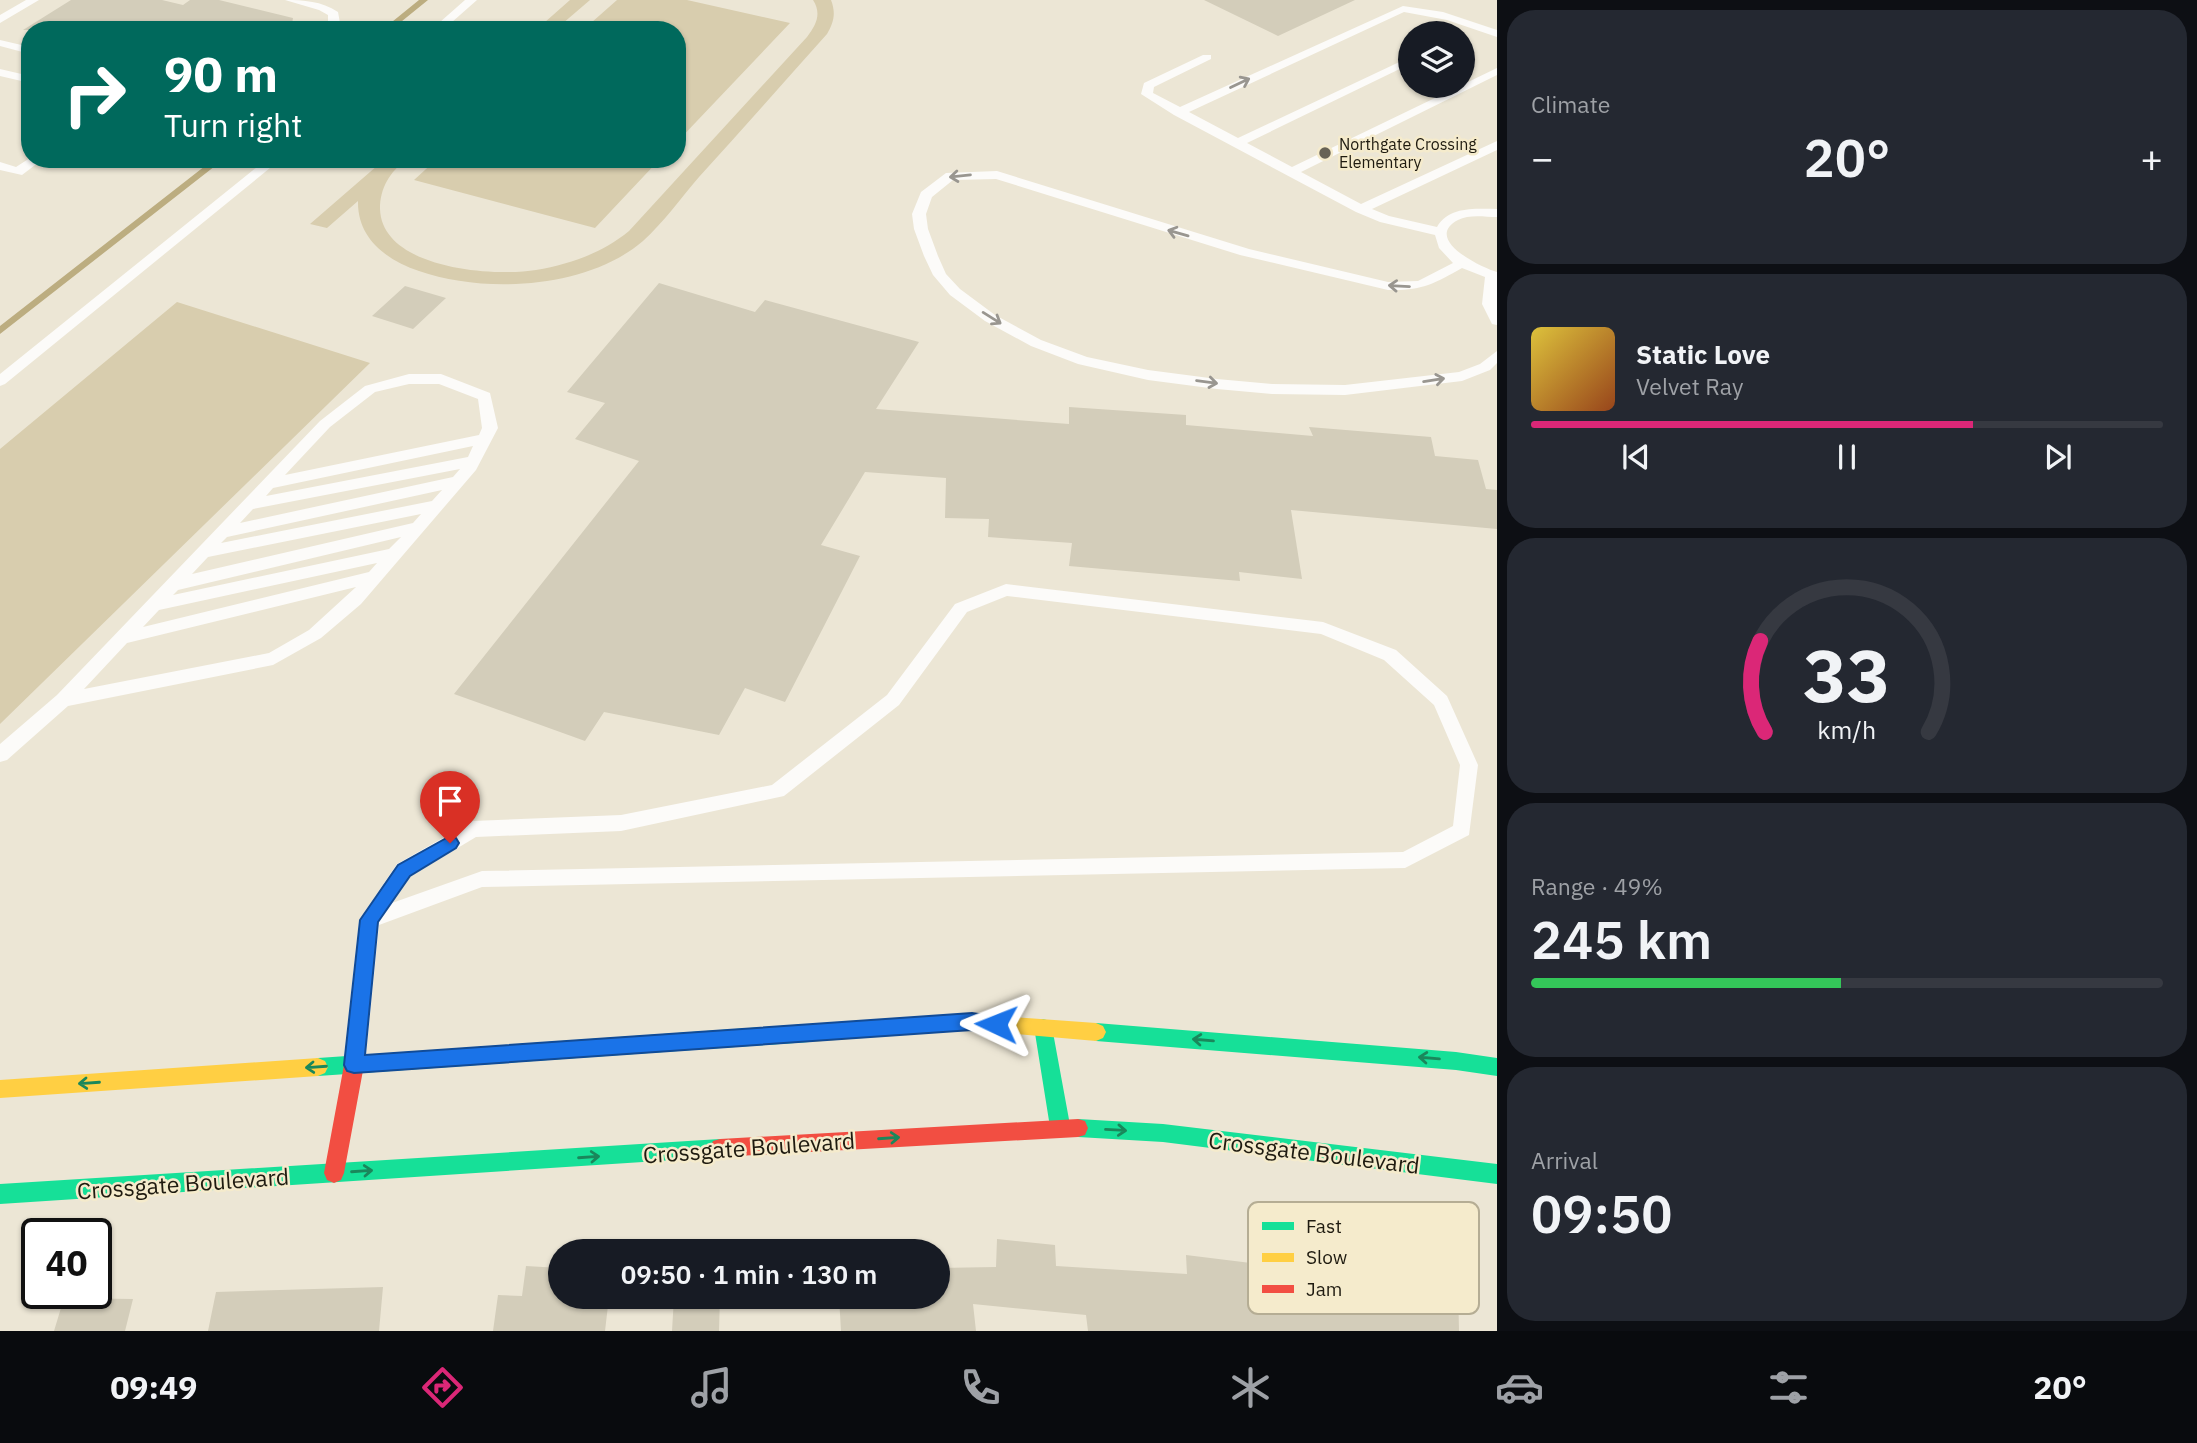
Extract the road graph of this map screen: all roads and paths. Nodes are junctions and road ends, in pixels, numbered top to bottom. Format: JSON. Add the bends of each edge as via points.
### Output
{"nodes":[{"id":1,"x":34,"y":0,"type":"edge"},
{"id":2,"x":290,"y":0,"type":"edge"},
{"id":3,"x":472,"y":0,"type":"edge"},
{"id":4,"x":0,"y":20,"type":"edge"},
{"id":5,"x":334,"y":21,"type":"edge"},
{"id":6,"x":447,"y":21,"type":"edge"},
{"id":7,"x":1479,"y":27,"type":"junction"},
{"id":8,"x":1475,"y":29,"type":"edge"},
{"id":9,"x":1497,"y":34,"type":"edge"},
{"id":10,"x":0,"y":43,"type":"edge"},
{"id":11,"x":21,"y":49,"type":"edge"},
{"id":12,"x":1207,"y":57,"type":"dead end"},
{"id":13,"x":1398,"y":66,"type":"edge"},
{"id":14,"x":1497,"y":71,"type":"edge"},
{"id":15,"x":0,"y":72,"type":"edge"},
{"id":16,"x":21,"y":78,"type":"edge"},
{"id":17,"x":1178,"y":112,"type":"junction"},
{"id":18,"x":1237,"y":143,"type":"junction"},
{"id":19,"x":1497,"y":145,"type":"edge"},
{"id":20,"x":0,"y":166,"type":"edge"},
{"id":21,"x":24,"y":168,"type":"edge"},
{"id":22,"x":264,"y":168,"type":"edge"},
{"id":23,"x":1291,"y":172,"type":"junction"},
{"id":24,"x":1361,"y":209,"type":"junction"},
{"id":25,"x":1497,"y":213,"type":"edge"},
{"id":26,"x":1440,"y":232,"type":"junction"},
{"id":27,"x":1462,"y":263,"type":"junction"},
{"id":28,"x":1494,"y":276,"type":"edge"},
{"id":29,"x":1497,"y":321,"type":"edge"},
{"id":30,"x":1497,"y":355,"type":"edge"},
{"id":31,"x":0,"y":381,"type":"edge"},
{"id":32,"x":485,"y":439,"type":"junction"},
{"id":33,"x":474,"y":461,"type":"junction"},
{"id":34,"x":457,"y":481,"type":"junction"},
{"id":35,"x":268,"y":484,"type":"junction"},
{"id":36,"x":248,"y":505,"type":"junction"},
{"id":37,"x":437,"y":506,"type":"junction"},
{"id":38,"x":418,"y":527,"type":"junction"},
{"id":39,"x":221,"y":533,"type":"junction"},
{"id":40,"x":202,"y":553,"type":"junction"},
{"id":41,"x":395,"y":554,"type":"junction"},
{"id":42,"x":375,"y":577,"type":"junction"},
{"id":43,"x":172,"y":585,"type":"junction"},
{"id":44,"x":153,"y":606,"type":"junction"},
{"id":45,"x":122,"y":638,"type":"junction"},
{"id":46,"x":63,"y":699,"type":"junction"},
{"id":47,"x":0,"y":755,"type":"edge"},
{"id":48,"x":369,"y":920,"type":"junction"},
{"id":49,"x":1043,"y":1027,"type":"junction"},
{"id":50,"x":354,"y":1065,"type":"junction"},
{"id":51,"x":1497,"y":1067,"type":"edge"},
{"id":52,"x":0,"y":1089,"type":"edge"},
{"id":53,"x":1059,"y":1127,"type":"junction"},
{"id":54,"x":334,"y":1173,"type":"junction"},
{"id":55,"x":1497,"y":1174,"type":"edge"},
{"id":56,"x":0,"y":1194,"type":"edge"}],
"edges":[{"from":1,"to":4,"type":"lane"},
{"from":2,"to":5,"type":"lane","via":[[323,7],[334,14]]},
{"from":3,"to":6,"type":"lane"},
{"from":7,"to":8,"type":"lane"},
{"from":7,"to":9,"type":"lane"},
{"from":17,"to":7,"type":"lane","one_way":true,"via":[[1403,9],[1427,10]]},
{"from":10,"to":11,"type":"lane"},
{"from":12,"to":17,"type":"lane","via":[[1147,85],[1147,94]]},
{"from":13,"to":18,"type":"lane"},
{"from":14,"to":23,"type":"lane"},
{"from":15,"to":16,"type":"lane"},
{"from":17,"to":18,"type":"lane"},
{"from":18,"to":23,"type":"lane"},
{"from":19,"to":24,"type":"lane"},
{"from":20,"to":21,"type":"lane","via":[[18,172]]},
{"from":22,"to":31,"type":"lane"},
{"from":23,"to":24,"type":"lane"},
{"from":24,"to":26,"type":"lane"},
{"from":25,"to":26,"type":"lane","via":[[1468,213],[1453,218]]},
{"from":26,"to":27,"type":"lane","via":[[1442,246]]},
{"from":27,"to":28,"type":"lane"},
{"from":27,"to":30,"type":"lane","one_way":true,"via":[[1423,284],[1388,286],[1245,252],[997,175],[950,176],[926,195],[919,214],[940,275],[955,292],[1036,343],[1083,361],[1217,384],[1345,390],[1462,376],[1485,367]]},
{"from":28,"to":29,"type":"lane","via":[[1486,297]]},
{"from":32,"to":33,"type":"lane"},
{"from":32,"to":35,"type":"lane"},
{"from":32,"to":35,"type":"lane","via":[[490,428],[485,396],[442,379],[409,379],[370,389],[325,424]]},
{"from":33,"to":34,"type":"lane"},
{"from":33,"to":36,"type":"lane"},
{"from":34,"to":37,"type":"lane"},
{"from":34,"to":39,"type":"lane"},
{"from":35,"to":36,"type":"lane"},
{"from":36,"to":39,"type":"lane"},
{"from":37,"to":38,"type":"lane"},
{"from":37,"to":40,"type":"lane"},
{"from":38,"to":41,"type":"lane"},
{"from":38,"to":43,"type":"lane"},
{"from":39,"to":40,"type":"lane"},
{"from":40,"to":43,"type":"lane"},
{"from":41,"to":42,"type":"lane"},
{"from":41,"to":44,"type":"lane"},
{"from":42,"to":45,"type":"lane"},
{"from":42,"to":46,"type":"lane","via":[[314,635],[273,659]]},
{"from":43,"to":44,"type":"lane"},
{"from":44,"to":45,"type":"lane"},
{"from":45,"to":46,"type":"lane"},
{"from":46,"to":47,"type":"lane"},
{"from":48,"to":48,"type":"lane","via":[[404,870],[473,829],[621,823],[777,791],[893,700],[961,608],[1006,590],[1323,628],[1390,655],[1441,701],[1469,765],[1462,830],[1405,860],[482,879]]},
{"from":48,"to":50,"type":"lane"},
{"from":49,"to":50,"type":"street","via":[[972,1022]]},
{"from":51,"to":49,"type":"street","one_way":true},
{"from":49,"to":53,"type":"street"},
{"from":50,"to":52,"type":"street","one_way":true},
{"from":50,"to":54,"type":"street"},
{"from":54,"to":53,"type":"street","name":"Crossgate Boulevard","one_way":true},
{"from":53,"to":55,"type":"street","name":"Crossgate Boulevard","one_way":true,"via":[[1163,1133]]},
{"from":54,"to":56,"type":"street","name":"Crossgate Boulevard"}]}
